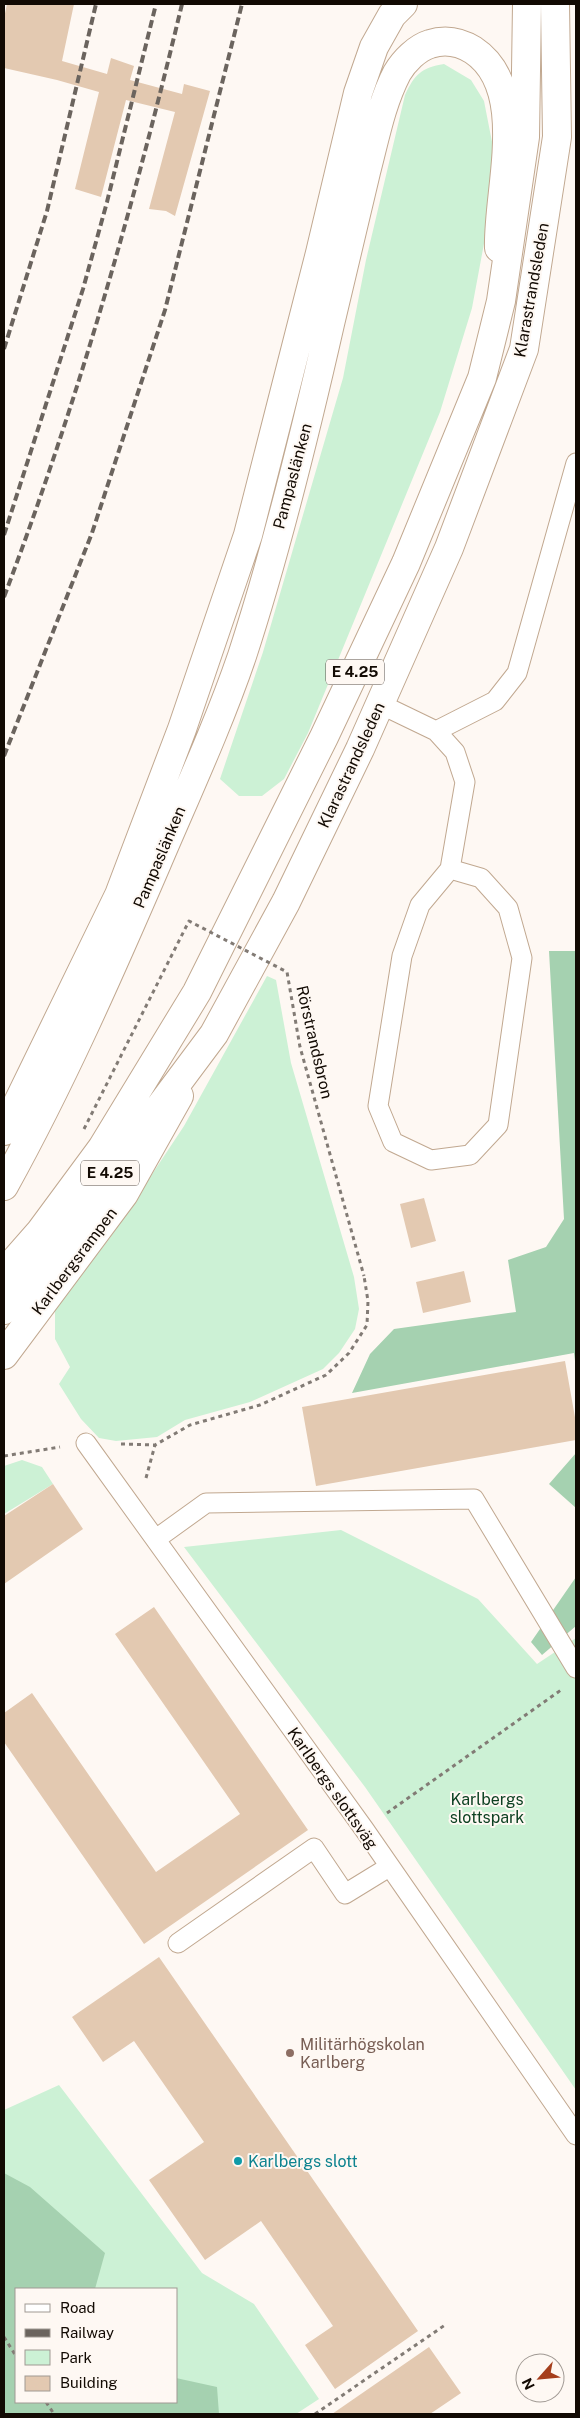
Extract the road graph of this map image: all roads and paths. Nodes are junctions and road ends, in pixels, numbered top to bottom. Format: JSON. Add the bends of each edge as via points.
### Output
{"nodes":[{"id":1,"x":403,"y":4,"type":"edge"},
{"id":2,"x":527,"y":4,"type":"edge"},
{"id":3,"x":555,"y":4,"type":"edge"},
{"id":4,"x":501,"y":301,"type":"junction"},
{"id":5,"x":576,"y":463,"type":"edge"},
{"id":6,"x":380,"y":704,"type":"junction"},
{"id":7,"x":436,"y":731,"type":"junction"},
{"id":8,"x":450,"y":869,"type":"junction"},
{"id":9,"x":214,"y":1034,"type":"junction"},
{"id":10,"x":84,"y":1129,"type":"dead end"},
{"id":11,"x":4,"y":1131,"type":"edge"},
{"id":12,"x":4,"y":1186,"type":"edge"},
{"id":13,"x":4,"y":1273,"type":"edge"},
{"id":14,"x":4,"y":1310,"type":"edge"},
{"id":15,"x":4,"y":1355,"type":"edge"},
{"id":16,"x":86,"y":1443,"type":"dead end"},
{"id":17,"x":137,"y":1513,"type":"junction"},
{"id":18,"x":156,"y":1540,"type":"junction"},
{"id":19,"x":576,"y":1668,"type":"edge"},
{"id":20,"x":568,"y":1685,"type":"dead end"},
{"id":21,"x":364,"y":1829,"type":"junction"},
{"id":22,"x":389,"y":1866,"type":"junction"},
{"id":23,"x":178,"y":1942,"type":"dead end"},
{"id":24,"x":576,"y":2136,"type":"edge"},
{"id":25,"x":445,"y":2326,"type":"dead end"},
{"id":26,"x":4,"y":2337,"type":"edge"},
{"id":27,"x":15,"y":2354,"type":"edge"},
{"id":28,"x":47,"y":2403,"type":"edge"},
{"id":29,"x":54,"y":2414,"type":"edge"},
{"id":30,"x":315,"y":2414,"type":"edge"}],
"edges":[{"from":1,"to":11,"type":"main road","name":"Pampaslänken","via":[[392,15],[374,47],[358,93],[248,535],[182,729],[119,894]]},
{"from":2,"to":4,"type":"main road","name":"Klarastrandsleden","number":"E 4.25","via":[[525,137]]},
{"from":3,"to":6,"type":"main road","name":"Klarastrandsleden","number":"E 4.25","via":[[557,137],[524,349],[449,548]]},
{"from":4,"to":12,"type":"main road","name":"Pampaslänken","via":[[498,230],[506,157],[504,100],[497,79],[477,53],[457,42],[427,45],[398,70],[380,113],[284,510],[241,657],[192,783],[101,992],[36,1129]]},
{"from":4,"to":13,"type":"main road","name":"Klarastrandsleden","number":"E 4.25","via":[[482,378],[406,563],[197,992],[102,1148],[40,1232]]},
{"from":5,"to":7,"type":"lane","via":[[516,673],[495,700]]},
{"from":6,"to":7,"type":"lane"},
{"from":6,"to":9,"type":"main road","name":"Klarastrandsleden","number":"E 4.25","via":[[286,902]]},
{"from":7,"to":8,"type":"lane","via":[[455,752],[465,782]]},
{"from":8,"to":8,"type":"lane","via":[[420,905],[402,956],[378,1106],[393,1142],[431,1160],[470,1155],[498,1126],[522,958],[508,908],[481,878]]},
{"from":9,"to":14,"type":"main road","name":"Klarastrandsleden","number":"E 4.25"},
{"from":9,"to":15,"type":"main road","name":"Karlbergsrampen","via":[[124,1194]]},
{"from":10,"to":17,"type":"path","name":"Rörstrandsbron","bridge":true,"via":[[189,921],[287,972],[300,1047],[364,1276],[368,1301],[367,1325],[349,1353],[326,1374],[260,1405],[190,1425],[155,1445]]},
{"from":16,"to":17,"type":"lane","name":"Karlbergs slottsväg"},
{"from":17,"to":18,"type":"lane","name":"Karlbergs slottsväg"},
{"from":18,"to":19,"type":"lane","via":[[206,1503],[474,1499]]},
{"from":18,"to":21,"type":"lane","name":"Karlbergs slottsväg"},
{"from":20,"to":21,"type":"path"},
{"from":21,"to":22,"type":"lane","name":"Karlbergs slottsväg"},
{"from":22,"to":23,"type":"lane","via":[[345,1894],[314,1848]]},
{"from":22,"to":24,"type":"lane","name":"Karlbergs slottsväg"},
{"from":25,"to":30,"type":"path"},
{"from":26,"to":27,"type":"path"},
{"from":28,"to":29,"type":"path"}]}
